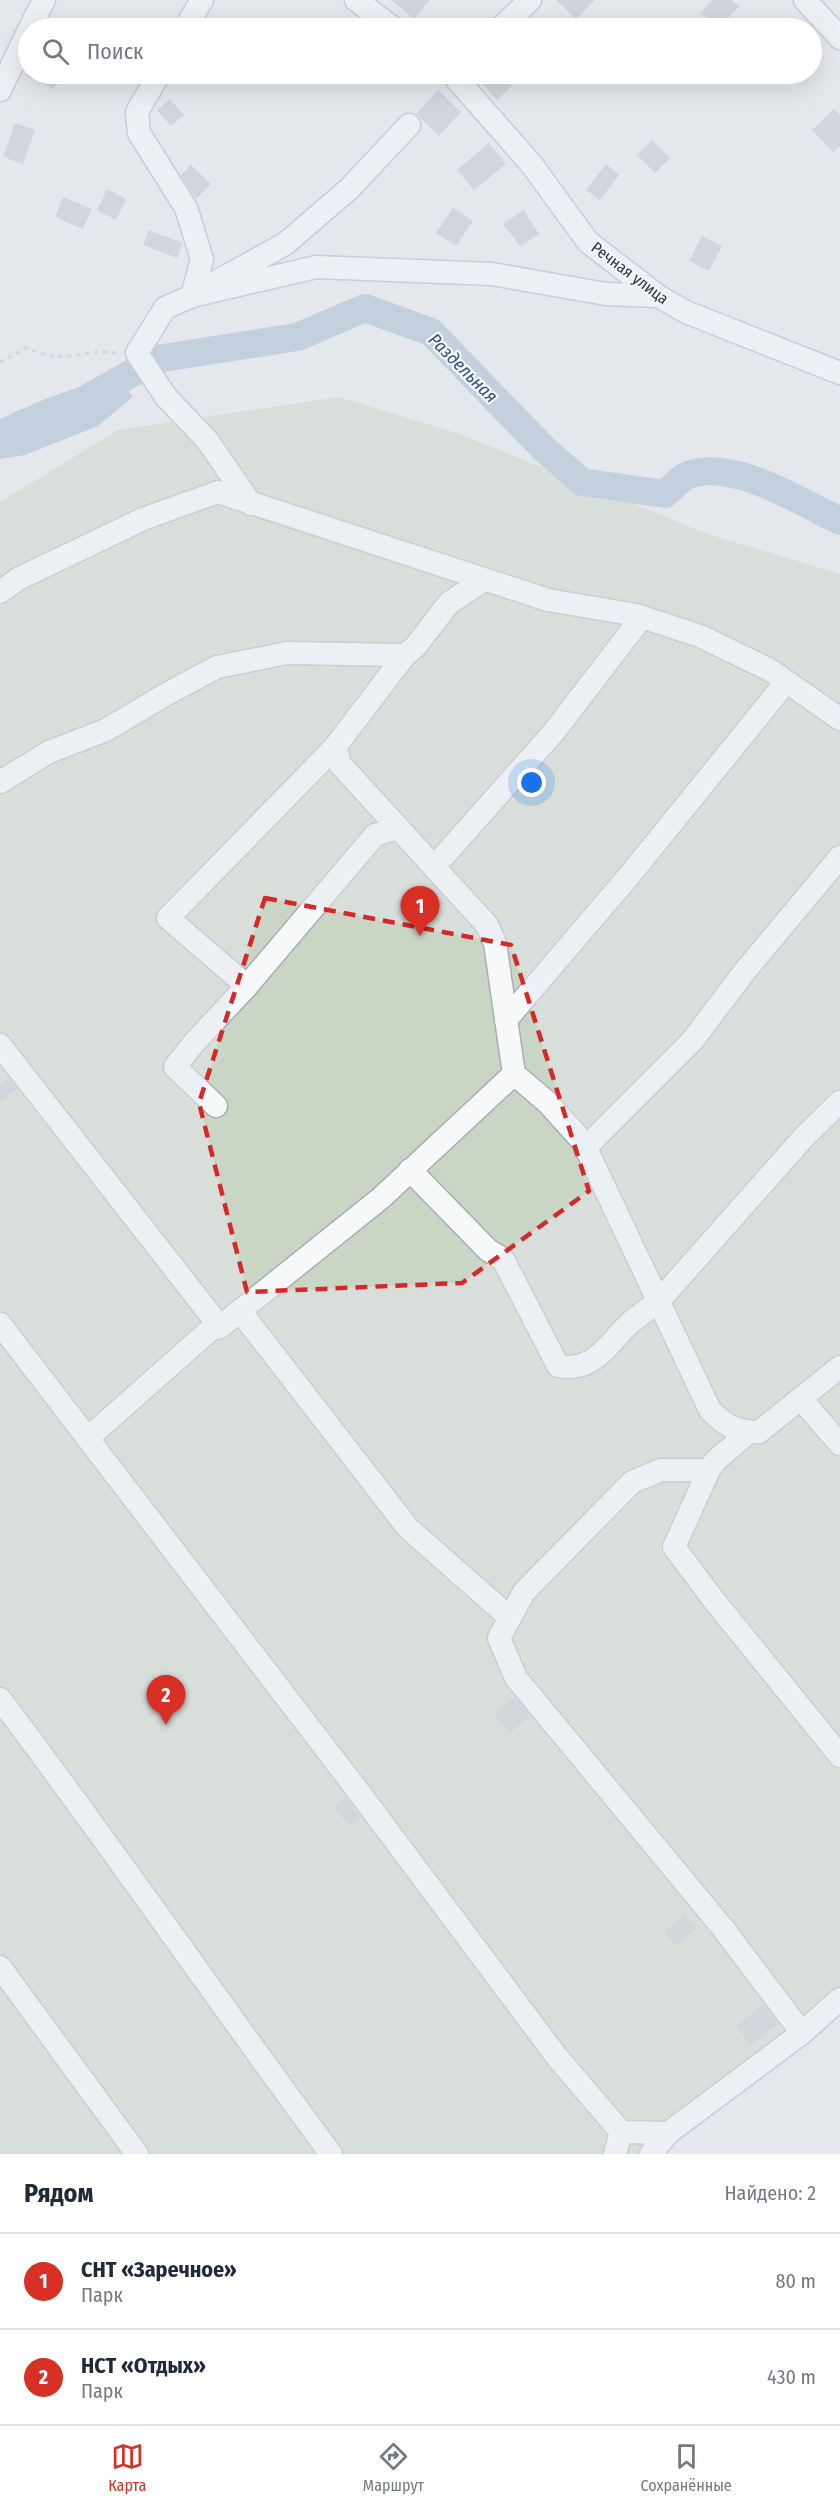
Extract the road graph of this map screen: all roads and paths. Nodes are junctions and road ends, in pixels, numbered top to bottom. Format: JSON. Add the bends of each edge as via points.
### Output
{"nodes":[{"id":1,"x":44,"y":0,"type":"edge"},
{"id":2,"x":202,"y":0,"type":"edge"},
{"id":3,"x":356,"y":0,"type":"edge"},
{"id":4,"x":530,"y":0,"type":"edge"},
{"id":5,"x":805,"y":0,"type":"edge"},
{"id":6,"x":35,"y":18,"type":"edge"},
{"id":7,"x":191,"y":18,"type":"edge"},
{"id":8,"x":380,"y":18,"type":"edge"},
{"id":9,"x":511,"y":18,"type":"edge"},
{"id":10,"x":822,"y":18,"type":"edge"},
{"id":11,"x":822,"y":18,"type":"edge"},
{"id":12,"x":840,"y":38,"type":"edge"},
{"id":13,"x":18,"y":53,"type":"edge"},
{"id":14,"x":153,"y":84,"type":"edge"},
{"id":15,"x":461,"y":84,"type":"edge"},
{"id":16,"x":0,"y":90,"type":"edge"},
{"id":17,"x":409,"y":125,"type":"dead end"},
{"id":18,"x":195,"y":236,"type":"junction"},
{"id":19,"x":234,"y":272,"type":"junction"},
{"id":20,"x":192,"y":296,"type":"junction"},
{"id":21,"x":658,"y":296,"type":"junction"},
{"id":22,"x":136,"y":353,"type":"junction"},
{"id":23,"x":0,"y":362,"type":"edge"},
{"id":24,"x":840,"y":373,"type":"edge"},
{"id":25,"x":251,"y":504,"type":"junction"},
{"id":26,"x":484,"y":580,"type":"junction"},
{"id":27,"x":0,"y":592,"type":"edge"},
{"id":28,"x":642,"y":617,"type":"junction"},
{"id":29,"x":405,"y":655,"type":"junction"},
{"id":30,"x":786,"y":682,"type":"junction"},
{"id":31,"x":840,"y":719,"type":"edge"},
{"id":32,"x":335,"y":747,"type":"junction"},
{"id":33,"x":0,"y":782,"type":"edge"},
{"id":34,"x":398,"y":828,"type":"junction"},
{"id":35,"x":840,"y":857,"type":"edge"},
{"id":36,"x":434,"y":867,"type":"junction"},
{"id":37,"x":248,"y":986,"type":"junction"},
{"id":38,"x":506,"y":1020,"type":"junction"},
{"id":39,"x":0,"y":1045,"type":"edge"},
{"id":40,"x":514,"y":1074,"type":"junction"},
{"id":41,"x":840,"y":1102,"type":"edge"},
{"id":42,"x":216,"y":1106,"type":"dead end"},
{"id":43,"x":585,"y":1148,"type":"junction"},
{"id":44,"x":410,"y":1170,"type":"junction"},
{"id":45,"x":658,"y":1302,"type":"junction"},
{"id":46,"x":240,"y":1311,"type":"junction"},
{"id":47,"x":0,"y":1324,"type":"edge"},
{"id":48,"x":220,"y":1327,"type":"junction"},
{"id":49,"x":840,"y":1367,"type":"edge"},
{"id":50,"x":801,"y":1399,"type":"junction"},
{"id":51,"x":749,"y":1432,"type":"junction"},
{"id":52,"x":88,"y":1438,"type":"junction"},
{"id":53,"x":840,"y":1444,"type":"edge"},
{"id":54,"x":709,"y":1470,"type":"junction"},
{"id":55,"x":510,"y":1618,"type":"junction"},
{"id":56,"x":0,"y":1699,"type":"edge"},
{"id":57,"x":840,"y":1756,"type":"edge"},
{"id":58,"x":0,"y":1967,"type":"edge"},
{"id":59,"x":840,"y":1999,"type":"edge"},
{"id":60,"x":802,"y":2033,"type":"junction"},
{"id":61,"x":621,"y":2132,"type":"junction"},
{"id":62,"x":668,"y":2133,"type":"junction"},
{"id":63,"x":137,"y":2154,"type":"edge"},
{"id":64,"x":331,"y":2154,"type":"edge"},
{"id":65,"x":615,"y":2154,"type":"edge"},
{"id":66,"x":651,"y":2154,"type":"edge"}],
"edges":[{"from":1,"to":6,"type":"street"},
{"from":2,"to":7,"type":"street"},
{"from":3,"to":8,"type":"street"},
{"from":4,"to":9,"type":"street"},
{"from":5,"to":10,"type":"street"},
{"from":11,"to":12,"type":"street"},
{"from":13,"to":16,"type":"street"},
{"from":14,"to":18,"type":"street","via":[[136,112],[139,133],[186,208]]},
{"from":15,"to":21,"type":"street","name":"Речная улица","via":[[532,165],[588,243]]},
{"from":17,"to":19,"type":"street","via":[[349,189],[285,244]]},
{"from":18,"to":19,"type":"street"},
{"from":18,"to":20,"type":"street","via":[[202,259]]},
{"from":19,"to":20,"type":"street"},
{"from":20,"to":21,"type":"street","via":[[316,267],[492,274],[606,294]]},
{"from":20,"to":22,"type":"street","via":[[165,308]]},
{"from":21,"to":24,"type":"street","name":"Речная улица","via":[[686,312]]},
{"from":22,"to":23,"type":"path","via":[[98,351],[62,358],[26,348]]},
{"from":22,"to":25,"type":"street","via":[[166,397],[207,441]]},
{"from":25,"to":26,"type":"street"},
{"from":25,"to":27,"type":"street","via":[[218,492],[143,519],[18,579]]},
{"from":26,"to":28,"type":"street","via":[[548,600]]},
{"from":26,"to":29,"type":"street","via":[[449,603]]},
{"from":28,"to":30,"type":"street","via":[[700,636],[770,670]]},
{"from":28,"to":36,"type":"street","via":[[553,733]]},
{"from":29,"to":32,"type":"street"},
{"from":29,"to":33,"type":"street","via":[[286,653],[217,667],[106,730],[49,752]]},
{"from":30,"to":31,"type":"street"},
{"from":30,"to":38,"type":"street","via":[[633,872]]},
{"from":32,"to":34,"type":"street","via":[[340,764]]},
{"from":32,"to":37,"type":"street","via":[[168,918]]},
{"from":34,"to":36,"type":"street"},
{"from":34,"to":37,"type":"street","via":[[375,836]]},
{"from":35,"to":43,"type":"street","via":[[692,1041]]},
{"from":36,"to":38,"type":"street","via":[[487,925],[495,943]]},
{"from":37,"to":42,"type":"street","via":[[175,1067]]},
{"from":38,"to":40,"type":"street"},
{"from":39,"to":48,"type":"street"},
{"from":40,"to":43,"type":"street","via":[[547,1102]]},
{"from":40,"to":44,"type":"street"},
{"from":41,"to":45,"type":"street","via":[[804,1137]]},
{"from":43,"to":45,"type":"street"},
{"from":44,"to":45,"type":"street","via":[[488,1250],[503,1259],[558,1366],[570,1368],[600,1357],[631,1322]]},
{"from":44,"to":46,"type":"street","via":[[381,1198]]},
{"from":45,"to":51,"type":"street","via":[[710,1410],[721,1422]]},
{"from":46,"to":48,"type":"street"},
{"from":46,"to":55,"type":"street","via":[[408,1528]]},
{"from":47,"to":52,"type":"street"},
{"from":48,"to":52,"type":"street","via":[[210,1330]]},
{"from":49,"to":50,"type":"street"},
{"from":50,"to":51,"type":"street","via":[[759,1432]]},
{"from":50,"to":53,"type":"street"},
{"from":51,"to":54,"type":"street"},
{"from":52,"to":61,"type":"street","via":[[557,2057]]},
{"from":54,"to":55,"type":"street","via":[[661,1470],[632,1482],[524,1592]]},
{"from":54,"to":57,"type":"street","via":[[674,1547]]},
{"from":55,"to":60,"type":"street","via":[[499,1638],[516,1678],[722,1928]]},
{"from":56,"to":64,"type":"street"},
{"from":58,"to":63,"type":"street"},
{"from":59,"to":60,"type":"street"},
{"from":60,"to":62,"type":"street"},
{"from":61,"to":62,"type":"street"},
{"from":61,"to":65,"type":"street"},
{"from":62,"to":66,"type":"street"}]}
